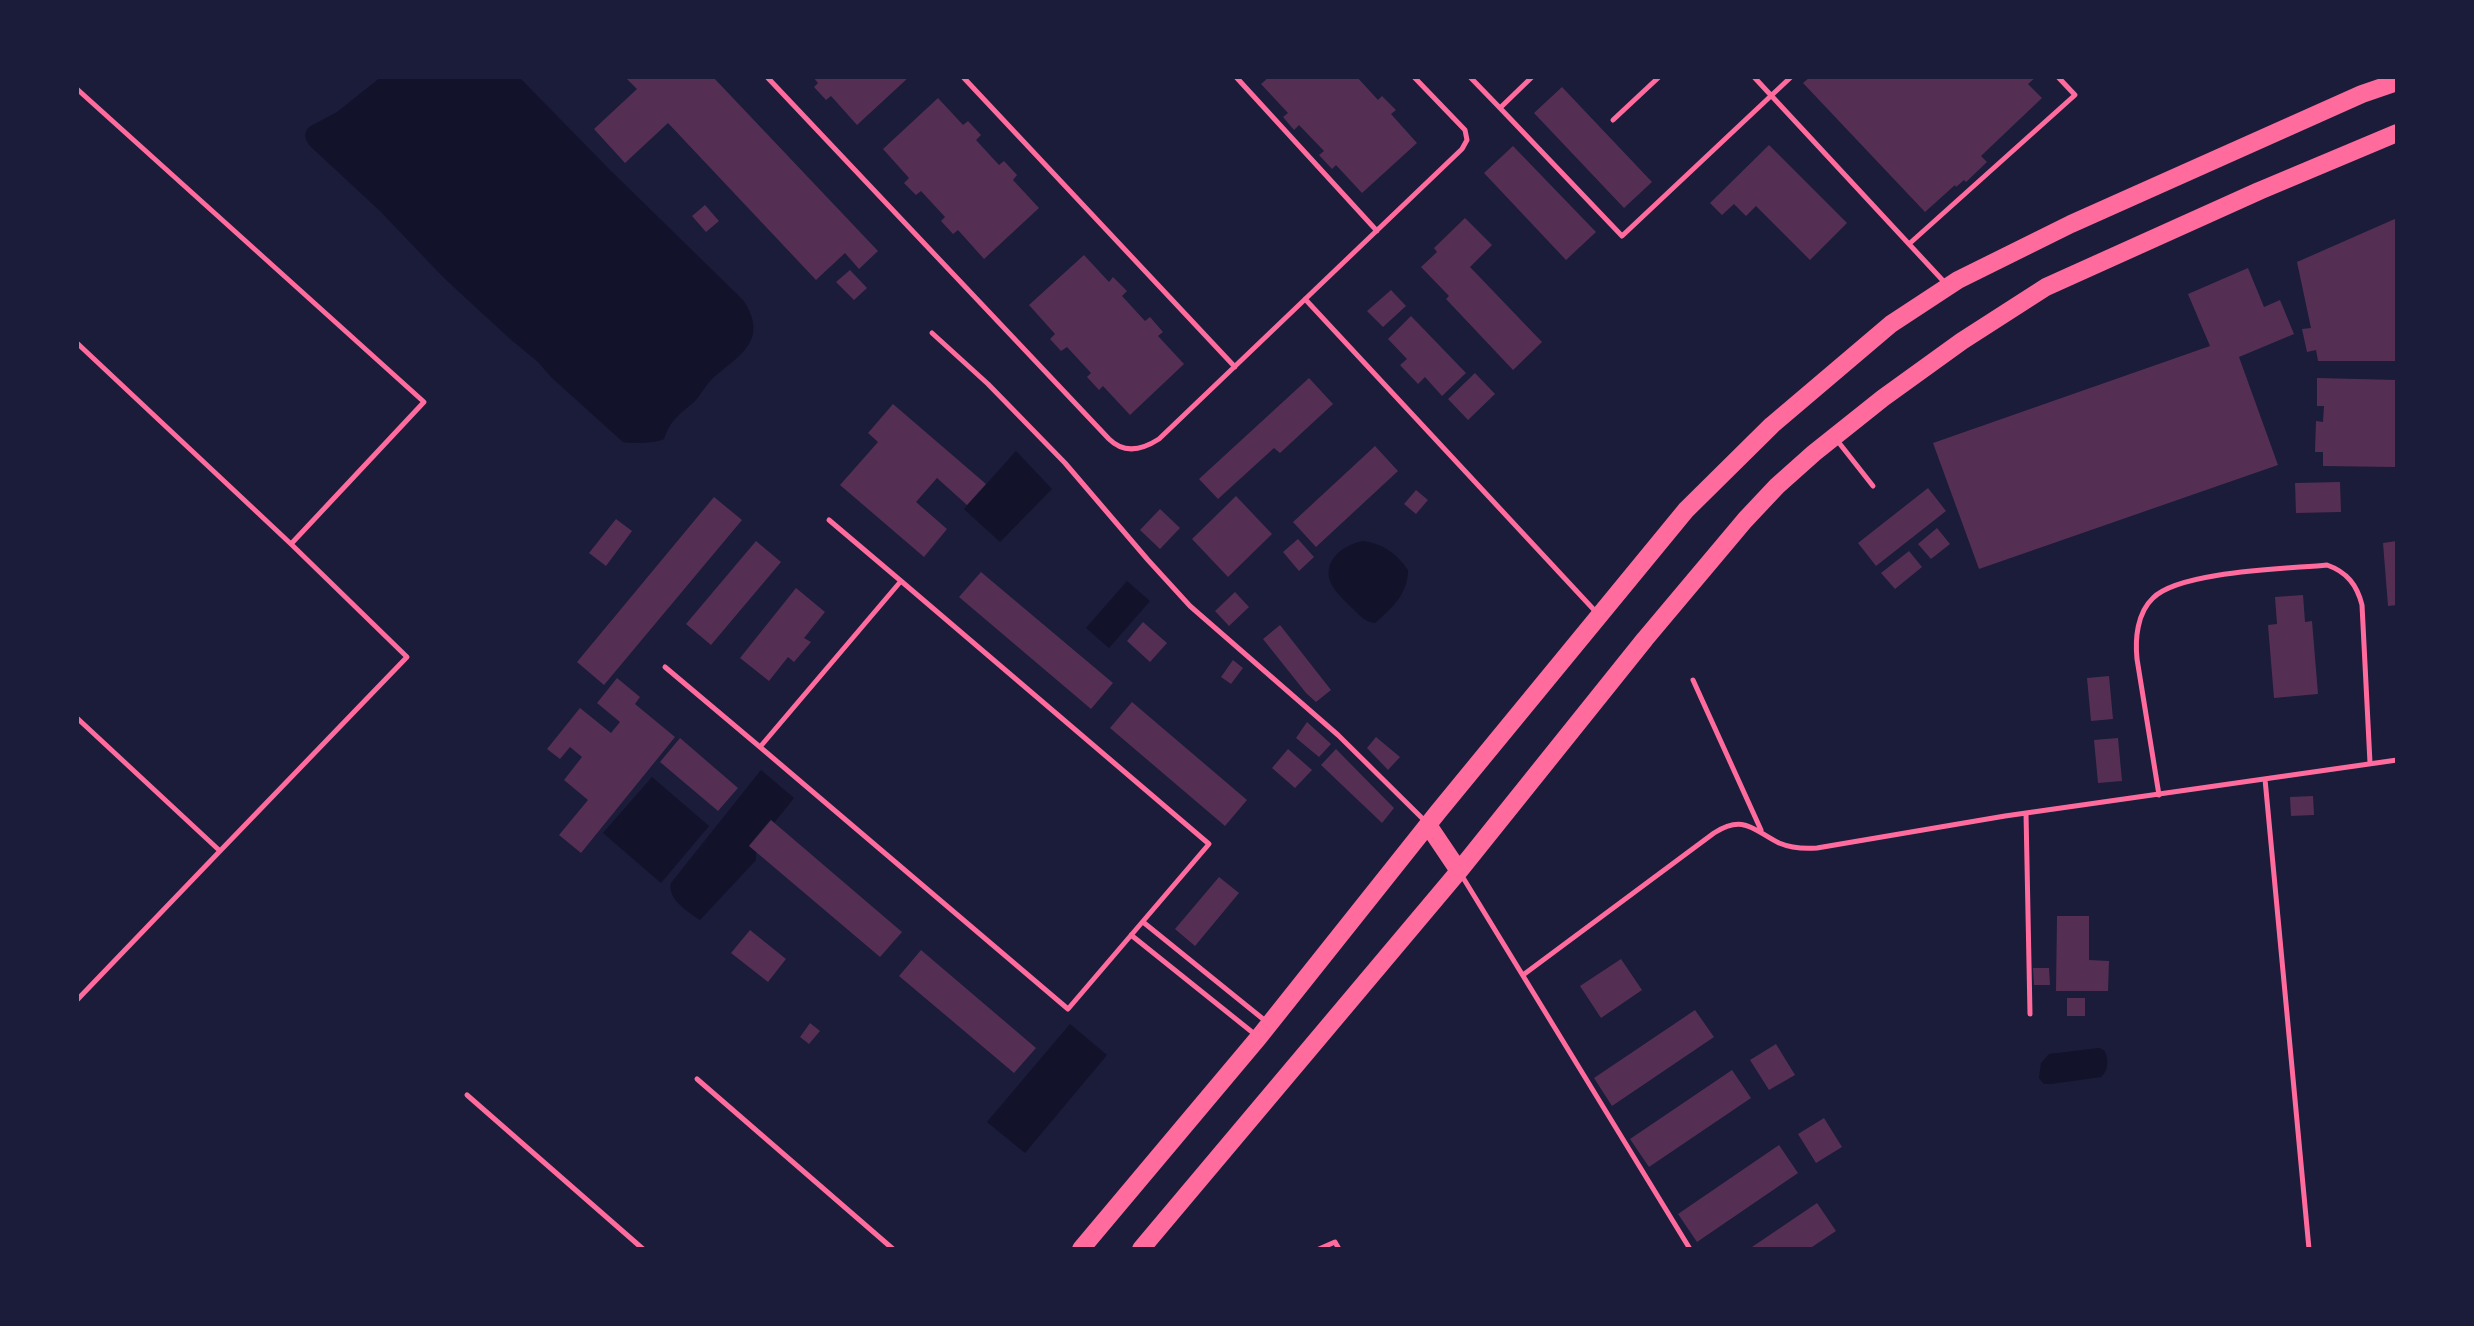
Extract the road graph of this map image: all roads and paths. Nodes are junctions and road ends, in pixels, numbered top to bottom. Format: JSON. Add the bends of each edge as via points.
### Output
{"nodes":[{"id":1,"x":767,"y":77,"type":"edge"},
{"id":2,"x":964,"y":77,"type":"edge"},
{"id":3,"x":1237,"y":77,"type":"edge"},
{"id":4,"x":1414,"y":77,"type":"edge"},
{"id":5,"x":1470,"y":77,"type":"edge"},
{"id":6,"x":1532,"y":77,"type":"edge"},
{"id":7,"x":1659,"y":77,"type":"edge"},
{"id":8,"x":1754,"y":77,"type":"edge"},
{"id":9,"x":1791,"y":77,"type":"edge"},
{"id":10,"x":2058,"y":77,"type":"edge"},
{"id":11,"x":2397,"y":82,"type":"edge"},
{"id":12,"x":77,"y":89,"type":"edge"},
{"id":13,"x":1771,"y":96,"type":"junction"},
{"id":14,"x":1500,"y":108,"type":"junction"},
{"id":15,"x":1613,"y":120,"type":"dead end"},
{"id":16,"x":2397,"y":133,"type":"edge"},
{"id":17,"x":1377,"y":231,"type":"junction"},
{"id":18,"x":1909,"y":244,"type":"junction"},
{"id":19,"x":1949,"y":286,"type":"junction"},
{"id":20,"x":1305,"y":299,"type":"junction"},
{"id":21,"x":932,"y":333,"type":"dead end"},
{"id":22,"x":77,"y":343,"type":"edge"},
{"id":23,"x":1235,"y":367,"type":"junction"},
{"id":24,"x":1835,"y":438,"type":"junction"},
{"id":25,"x":1873,"y":486,"type":"dead end"},
{"id":26,"x":829,"y":520,"type":"dead end"},
{"id":27,"x":291,"y":544,"type":"junction"},
{"id":28,"x":901,"y":581,"type":"junction"},
{"id":29,"x":1601,"y":617,"type":"junction"},
{"id":30,"x":666,"y":667,"type":"dead end"},
{"id":31,"x":1693,"y":680,"type":"dead end"},
{"id":32,"x":77,"y":718,"type":"edge"},
{"id":33,"x":760,"y":747,"type":"junction"},
{"id":34,"x":2397,"y":760,"type":"edge"},
{"id":35,"x":2370,"y":763,"type":"junction"},
{"id":36,"x":2265,"y":779,"type":"junction"},
{"id":37,"x":2159,"y":795,"type":"junction"},
{"id":38,"x":2026,"y":813,"type":"junction"},
{"id":39,"x":1429,"y":824,"type":"junction"},
{"id":40,"x":1762,"y":832,"type":"junction"},
{"id":41,"x":219,"y":851,"type":"junction"},
{"id":42,"x":1459,"y":872,"type":"junction"},
{"id":43,"x":1143,"y":922,"type":"junction"},
{"id":44,"x":1131,"y":935,"type":"junction"},
{"id":45,"x":1523,"y":975,"type":"junction"},
{"id":46,"x":77,"y":1000,"type":"edge"},
{"id":47,"x":2030,"y":1014,"type":"dead end"},
{"id":48,"x":1264,"y":1030,"type":"junction"},
{"id":49,"x":697,"y":1079,"type":"dead end"},
{"id":50,"x":467,"y":1095,"type":"dead end"},
{"id":51,"x":643,"y":1249,"type":"edge"},
{"id":52,"x":893,"y":1249,"type":"edge"},
{"id":53,"x":1081,"y":1249,"type":"edge"},
{"id":54,"x":1141,"y":1249,"type":"edge"},
{"id":55,"x":1319,"y":1249,"type":"edge"},
{"id":56,"x":1339,"y":1249,"type":"edge"},
{"id":57,"x":1690,"y":1249,"type":"edge"},
{"id":58,"x":2309,"y":1249,"type":"edge"}],
"edges":[{"from":1,"to":23,"type":"lane","via":[[1114,444],[1133,449],[1159,439]]},
{"from":2,"to":23,"type":"lane"},
{"from":3,"to":17,"type":"lane"},
{"from":4,"to":17,"type":"lane","via":[[1461,126],[1466,139],[1462,149]]},
{"from":5,"to":14,"type":"lane"},
{"from":6,"to":14,"type":"lane"},
{"from":7,"to":15,"type":"lane"},
{"from":8,"to":13,"type":"lane"},
{"from":9,"to":13,"type":"lane"},
{"from":10,"to":18,"type":"lane","via":[[2075,94]]},
{"from":11,"to":19,"type":"main road","via":[[2071,224]]},
{"from":12,"to":27,"type":"lane","via":[[424,402]]},
{"from":13,"to":14,"type":"lane","via":[[1622,236]]},
{"from":13,"to":18,"type":"lane"},
{"from":16,"to":24,"type":"main road","via":[[2046,287],[1962,341]]},
{"from":17,"to":20,"type":"lane"},
{"from":18,"to":19,"type":"lane"},
{"from":19,"to":29,"type":"main road","via":[[1891,324],[1772,425],[1686,510]]},
{"from":20,"to":23,"type":"lane"},
{"from":20,"to":29,"type":"lane"},
{"from":21,"to":39,"type":"lane","via":[[1065,463],[1190,606],[1338,735]]},
{"from":22,"to":27,"type":"lane"},
{"from":24,"to":25,"type":"lane"},
{"from":24,"to":42,"type":"main road","via":[[1777,486],[1745,520]]},
{"from":26,"to":28,"type":"lane"},
{"from":27,"to":41,"type":"lane","via":[[407,657]]},
{"from":28,"to":33,"type":"lane"},
{"from":28,"to":43,"type":"lane","via":[[1209,844]]},
{"from":29,"to":39,"type":"main road"},
{"from":30,"to":33,"type":"lane"},
{"from":31,"to":40,"type":"lane"},
{"from":32,"to":41,"type":"lane"},
{"from":33,"to":44,"type":"lane","via":[[1068,1009]]},
{"from":34,"to":35,"type":"lane"},
{"from":35,"to":36,"type":"lane"},
{"from":35,"to":37,"type":"lane","via":[[2361,605],[2350,579],[2328,565],[2197,578],[2152,598],[2136,636]]},
{"from":36,"to":37,"type":"lane"},
{"from":36,"to":58,"type":"lane"},
{"from":37,"to":38,"type":"lane"},
{"from":38,"to":40,"type":"lane","via":[[1817,848],[1792,847]]},
{"from":38,"to":47,"type":"lane"},
{"from":39,"to":42,"type":"main road"},
{"from":39,"to":48,"type":"main road"},
{"from":40,"to":45,"type":"lane","via":[[1743,824],[1723,827]]},
{"from":41,"to":46,"type":"lane"},
{"from":42,"to":45,"type":"lane"},
{"from":42,"to":54,"type":"main road"},
{"from":43,"to":44,"type":"lane"},
{"from":43,"to":48,"type":"lane"},
{"from":44,"to":48,"type":"lane"},
{"from":45,"to":57,"type":"lane"},
{"from":48,"to":53,"type":"main road"},
{"from":49,"to":52,"type":"lane"},
{"from":50,"to":51,"type":"lane"},
{"from":55,"to":56,"type":"lane","via":[[1335,1242]]}]}
